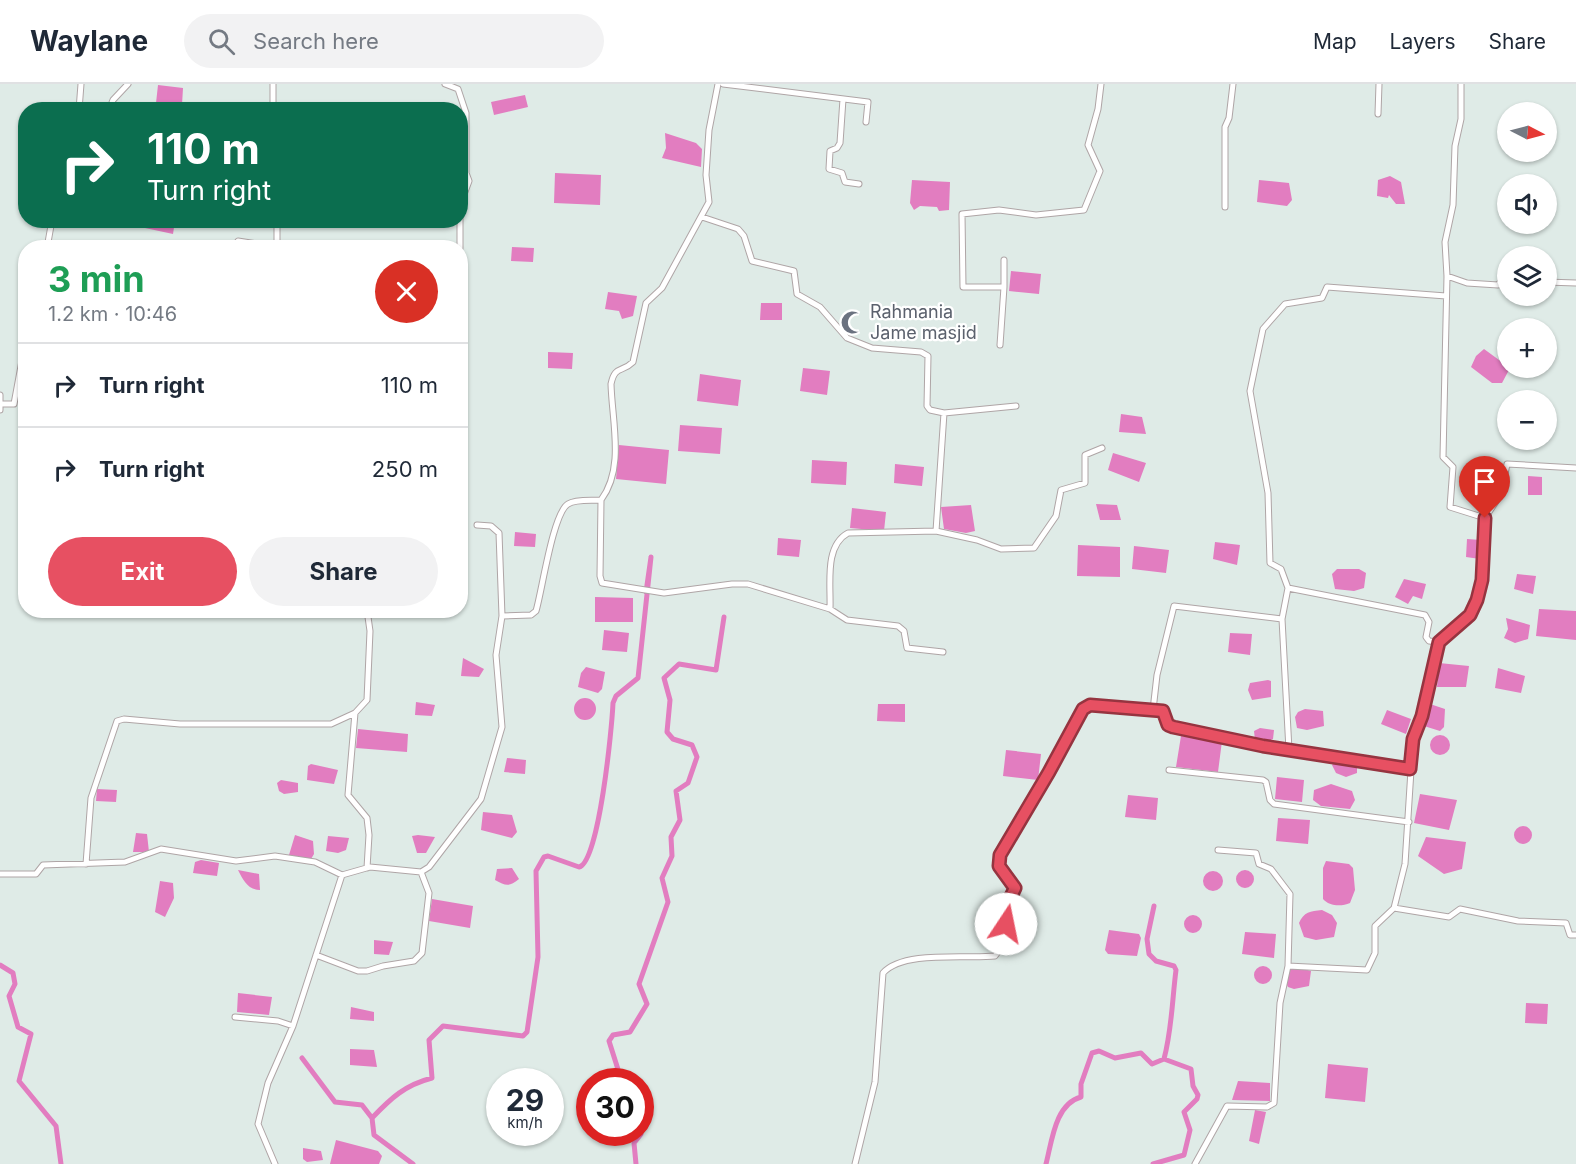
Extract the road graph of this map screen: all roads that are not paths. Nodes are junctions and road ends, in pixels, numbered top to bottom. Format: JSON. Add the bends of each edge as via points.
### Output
{"nodes":[{"id":1,"x":81,"y":84,"type":"edge"},
{"id":2,"x":128,"y":84,"type":"edge"},
{"id":3,"x":273,"y":84,"type":"edge"},
{"id":4,"x":445,"y":84,"type":"edge"},
{"id":5,"x":718,"y":84,"type":"edge"},
{"id":6,"x":723,"y":84,"type":"edge"},
{"id":7,"x":1101,"y":84,"type":"edge"},
{"id":8,"x":1233,"y":84,"type":"edge"},
{"id":9,"x":1379,"y":84,"type":"edge"},
{"id":10,"x":1461,"y":84,"type":"edge"},
{"id":11,"x":843,"y":99,"type":"junction"},
{"id":12,"x":80,"y":102,"type":"edge"},
{"id":13,"x":112,"y":102,"type":"edge"},
{"id":14,"x":273,"y":102,"type":"edge"},
{"id":15,"x":462,"y":102,"type":"edge"},
{"id":16,"x":1378,"y":114,"type":"dead end"},
{"id":17,"x":866,"y":122,"type":"dead end"},
{"id":18,"x":859,"y":184,"type":"dead end"},
{"id":19,"x":1225,"y":207,"type":"dead end"},
{"id":20,"x":702,"y":217,"type":"junction"},
{"id":21,"x":1005,"y":260,"type":"dead end"},
{"id":22,"x":1447,"y":276,"type":"junction"},
{"id":23,"x":1557,"y":282,"type":"edge"},
{"id":24,"x":1576,"y":283,"type":"edge"},
{"id":25,"x":1497,"y":285,"type":"edge"},
{"id":26,"x":1004,"y":287,"type":"junction"},
{"id":27,"x":1446,"y":296,"type":"junction"},
{"id":28,"x":1000,"y":345,"type":"dead end"},
{"id":29,"x":18,"y":382,"type":"edge"},
{"id":30,"x":0,"y":395,"type":"edge"},
{"id":31,"x":1016,"y":406,"type":"dead end"},
{"id":32,"x":1,"y":407,"type":"edge"},
{"id":33,"x":944,"y":413,"type":"junction"},
{"id":34,"x":1102,"y":448,"type":"dead end"},
{"id":35,"x":1576,"y":468,"type":"edge"},
{"id":36,"x":601,"y":500,"type":"junction"},
{"id":37,"x":1485,"y":518,"type":"junction"},
{"id":38,"x":477,"y":525,"type":"dead end"},
{"id":39,"x":936,"y":531,"type":"junction"},
{"id":40,"x":1288,"y":588,"type":"junction"},
{"id":41,"x":830,"y":609,"type":"junction"},
{"id":42,"x":502,"y":616,"type":"junction"},
{"id":43,"x":368,"y":618,"type":"edge"},
{"id":44,"x":1282,"y":619,"type":"junction"},
{"id":45,"x":1439,"y":642,"type":"junction"},
{"id":46,"x":943,"y":652,"type":"dead end"},
{"id":47,"x":1153,"y":710,"type":"junction"},
{"id":48,"x":355,"y":713,"type":"junction"},
{"id":49,"x":1289,"y":750,"type":"junction"},
{"id":50,"x":1410,"y":769,"type":"junction"},
{"id":51,"x":1169,"y":770,"type":"dead end"},
{"id":52,"x":1409,"y":822,"type":"junction"},
{"id":53,"x":1218,"y":849,"type":"dead end"},
{"id":54,"x":86,"y":864,"type":"junction"},
{"id":55,"x":366,"y":868,"type":"junction"},
{"id":56,"x":421,"y":872,"type":"junction"},
{"id":57,"x":0,"y":874,"type":"edge"},
{"id":58,"x":342,"y":875,"type":"junction"},
{"id":59,"x":1394,"y":908,"type":"junction"},
{"id":60,"x":1576,"y":935,"type":"edge"},
{"id":61,"x":316,"y":956,"type":"junction"},
{"id":62,"x":1288,"y":966,"type":"junction"},
{"id":63,"x":235,"y":1017,"type":"dead end"},
{"id":64,"x":293,"y":1026,"type":"junction"},
{"id":65,"x":276,"y":1164,"type":"edge"},
{"id":66,"x":855,"y":1164,"type":"edge"},
{"id":67,"x":1195,"y":1164,"type":"edge"}],
"edges":[{"from":1,"to":12,"type":"street"},
{"from":2,"to":13,"type":"street"},
{"from":3,"to":14,"type":"street"},
{"from":4,"to":15,"type":"street","via":[[458,89]]},
{"from":5,"to":20,"type":"street","via":[[709,130],[709,202]]},
{"from":6,"to":11,"type":"street"},
{"from":7,"to":26,"type":"street","via":[[1088,145],[1100,171],[1084,210],[1036,215],[999,210],[962,214],[963,287]]},
{"from":8,"to":19,"type":"street","via":[[1225,128]]},
{"from":9,"to":16,"type":"street"},
{"from":10,"to":22,"type":"street","via":[[1454,205],[1445,242]]},
{"from":11,"to":17,"type":"street","via":[[868,102]]},
{"from":11,"to":18,"type":"street","via":[[840,143],[830,151],[829,169],[842,173],[845,182]]},
{"from":20,"to":33,"type":"street","via":[[738,229],[752,261],[794,271],[797,294],[820,306],[847,338],[872,348],[926,353],[927,406],[930,411]]},
{"from":20,"to":36,"type":"street","via":[[662,288],[646,303],[633,362],[613,375],[616,457],[609,490]]},
{"from":21,"to":26,"type":"street"},
{"from":22,"to":25,"type":"street","via":[[1467,283]]},
{"from":22,"to":27,"type":"street"},
{"from":23,"to":24,"type":"street"},
{"from":26,"to":28,"type":"street"},
{"from":27,"to":37,"type":"street","via":[[1443,457],[1453,467],[1450,507]]},
{"from":27,"to":40,"type":"street","via":[[1327,287],[1322,298],[1285,304],[1263,329],[1250,392],[1268,493],[1270,563],[1281,569]]},
{"from":29,"to":32,"type":"street","via":[[14,404]]},
{"from":30,"to":32,"type":"street"},
{"from":31,"to":33,"type":"street"},
{"from":33,"to":39,"type":"street"},
{"from":34,"to":39,"type":"street","via":[[1086,455],[1085,483],[1061,490],[1056,516],[1034,548],[1001,549]]},
{"from":35,"to":37,"type":"street","via":[[1507,464],[1501,494]]},
{"from":36,"to":41,"type":"street","via":[[602,583],[664,593],[748,584]]},
{"from":36,"to":42,"type":"street","via":[[570,502],[563,509],[545,560],[536,611],[531,615]]},
{"from":37,"to":45,"type":"street","via":[[1482,580],[1477,600],[1470,615]]},
{"from":38,"to":42,"type":"street","via":[[491,526],[499,533]]},
{"from":39,"to":41,"type":"street","via":[[848,532],[837,539],[832,549]]},
{"from":40,"to":44,"type":"street"},
{"from":40,"to":45,"type":"street","via":[[1425,615],[1429,622],[1426,637]]},
{"from":41,"to":46,"type":"street","via":[[847,620],[898,626],[904,631],[905,644],[910,649]]},
{"from":42,"to":56,"type":"street","via":[[496,655],[502,728],[481,800]]},
{"from":43,"to":48,"type":"street","via":[[368,700]]},
{"from":44,"to":47,"type":"street","via":[[1174,606],[1157,675]]},
{"from":44,"to":49,"type":"street"},
{"from":45,"to":50,"type":"street","via":[[1413,739]]},
{"from":47,"to":49,"type":"street","via":[[1164,711],[1168,725],[1173,727]]},
{"from":47,"to":66,"type":"street","via":[[1090,705],[1083,709],[1000,855],[999,866],[1015,888],[1006,907],[1007,940],[995,956],[938,956],[883,973],[875,1082]]},
{"from":48,"to":54,"type":"street","via":[[329,724],[117,721],[91,798]]},
{"from":48,"to":55,"type":"street","via":[[348,795],[367,818]]},
{"from":49,"to":50,"type":"street"},
{"from":50,"to":52,"type":"street"},
{"from":51,"to":52,"type":"street","via":[[1263,780],[1274,804]]},
{"from":52,"to":59,"type":"street","via":[[1405,864]]},
{"from":53,"to":62,"type":"street","via":[[1256,854],[1259,864],[1271,870],[1290,894]]},
{"from":54,"to":57,"type":"street","via":[[43,866],[36,874]]},
{"from":54,"to":58,"type":"street","via":[[124,862],[161,849],[236,861],[275,856],[315,862]]},
{"from":55,"to":56,"type":"street"},
{"from":55,"to":58,"type":"street"},
{"from":56,"to":61,"type":"street","via":[[429,893],[422,953],[414,961],[367,971]]},
{"from":58,"to":61,"type":"street"},
{"from":59,"to":60,"type":"street","via":[[1449,917],[1460,909],[1518,921],[1566,923],[1570,935]]},
{"from":59,"to":62,"type":"street","via":[[1375,926],[1375,953],[1367,970]]},
{"from":61,"to":64,"type":"street"},
{"from":62,"to":67,"type":"street","via":[[1280,1004],[1274,1103],[1267,1107],[1227,1106]]},
{"from":63,"to":64,"type":"street"},
{"from":64,"to":65,"type":"street","via":[[268,1083],[258,1124]]}]}
